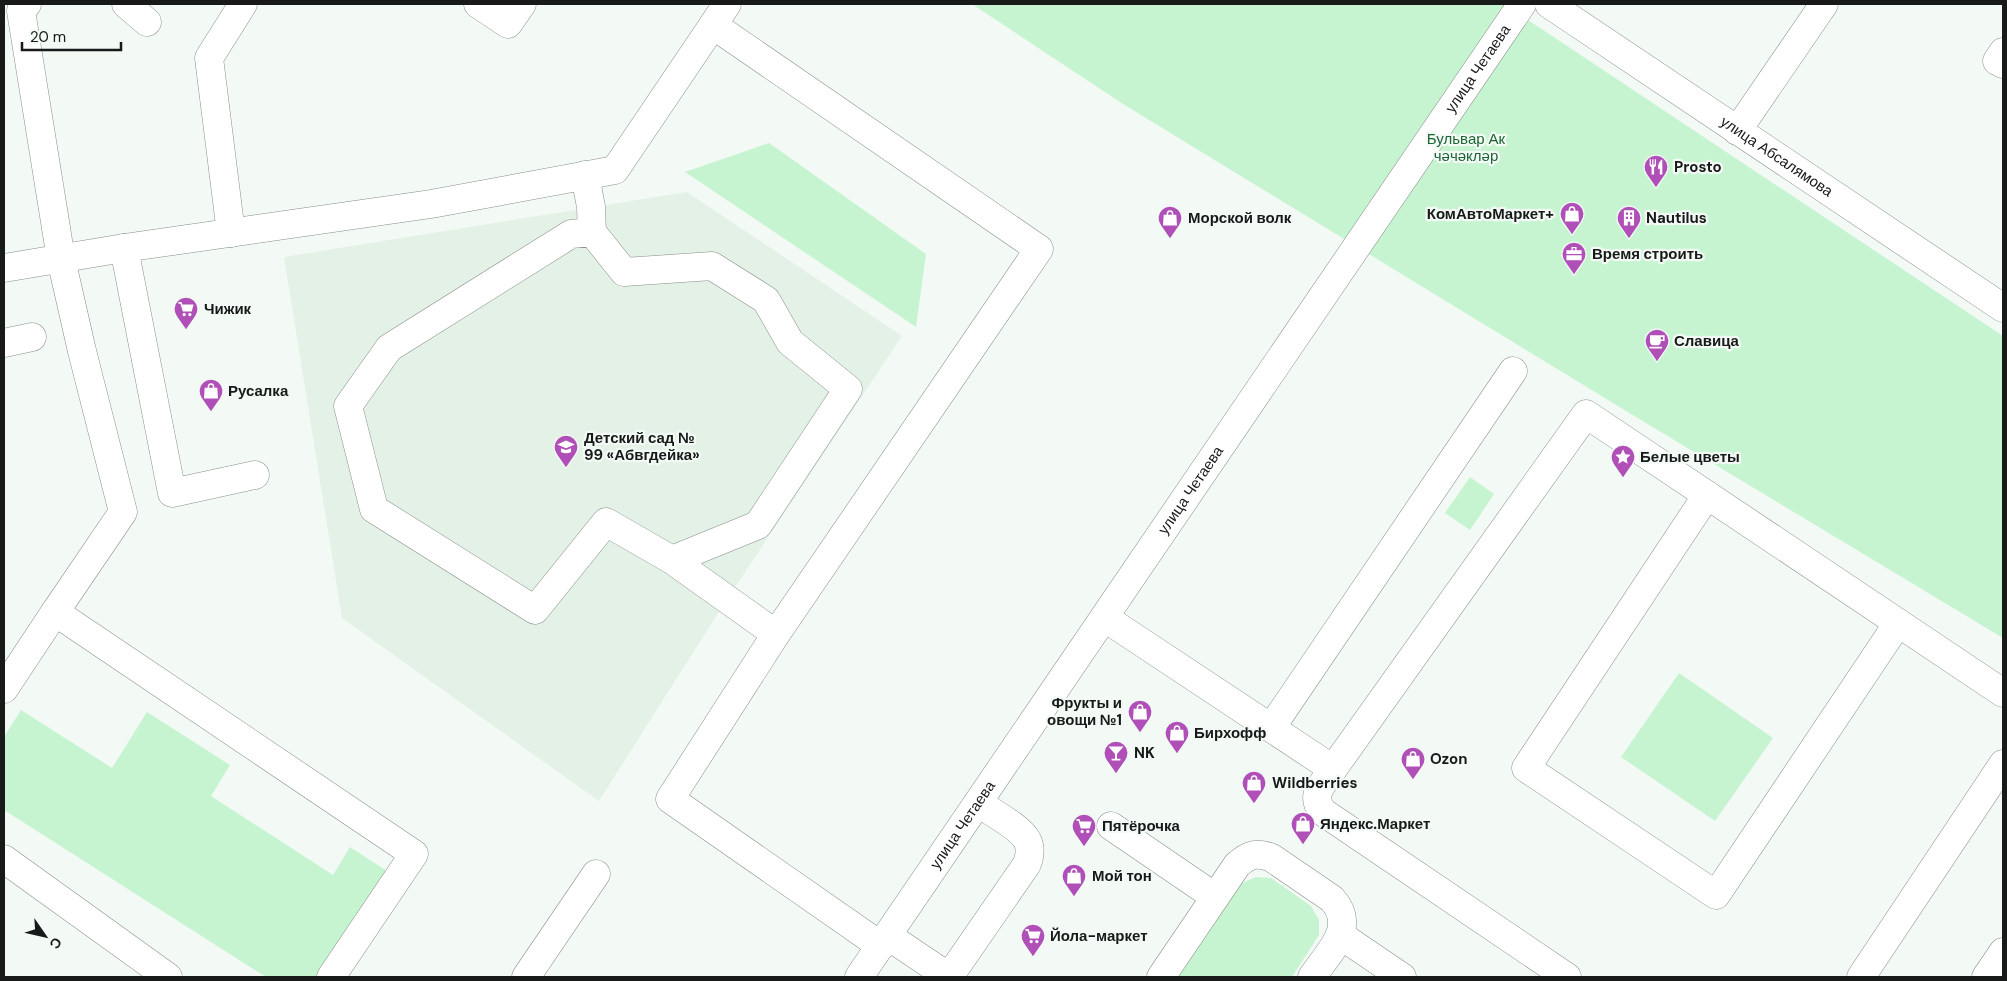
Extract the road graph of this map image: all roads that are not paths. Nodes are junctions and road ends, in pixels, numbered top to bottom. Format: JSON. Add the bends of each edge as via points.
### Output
{"nodes":[{"id":1,"x":27,"y":4,"type":"edge"},
{"id":2,"x":126,"y":4,"type":"edge"},
{"id":3,"x":243,"y":4,"type":"edge"},
{"id":4,"x":478,"y":4,"type":"edge"},
{"id":5,"x":522,"y":4,"type":"edge"},
{"id":6,"x":1522,"y":4,"type":"edge"},
{"id":7,"x":1549,"y":4,"type":"edge"},
{"id":8,"x":1824,"y":4,"type":"edge"},
{"id":9,"x":720,"y":14,"type":"edge"},
{"id":10,"x":147,"y":22,"type":"dead end"},
{"id":11,"x":2003,"y":52,"type":"edge"},
{"id":12,"x":2003,"y":64,"type":"edge"},
{"id":13,"x":1738,"y":131,"type":"junction"},
{"id":14,"x":585,"y":175,"type":"junction"},
{"id":15,"x":592,"y":232,"type":"junction"},
{"id":16,"x":231,"y":233,"type":"junction"},
{"id":17,"x":124,"y":248,"type":"junction"},
{"id":18,"x":61,"y":259,"type":"junction"},
{"id":19,"x":4,"y":268,"type":"edge"},
{"id":20,"x":2003,"y":308,"type":"edge"},
{"id":21,"x":32,"y":337,"type":"dead end"},
{"id":22,"x":4,"y":343,"type":"edge"},
{"id":23,"x":1513,"y":371,"type":"dead end"},
{"id":24,"x":255,"y":475,"type":"dead end"},
{"id":25,"x":1706,"y":495,"type":"junction"},
{"id":26,"x":672,"y":560,"type":"junction"},
{"id":27,"x":55,"y":612,"type":"junction"},
{"id":28,"x":1105,"y":618,"type":"junction"},
{"id":29,"x":1898,"y":623,"type":"junction"},
{"id":30,"x":776,"y":634,"type":"junction"},
{"id":31,"x":4,"y":689,"type":"edge"},
{"id":32,"x":2003,"y":693,"type":"edge"},
{"id":33,"x":1271,"y":728,"type":"junction"},
{"id":34,"x":2003,"y":764,"type":"edge"},
{"id":35,"x":1333,"y":769,"type":"junction"},
{"id":36,"x":978,"y":803,"type":"junction"},
{"id":37,"x":1111,"y":826,"type":"dead end"},
{"id":38,"x":4,"y":859,"type":"edge"},
{"id":39,"x":596,"y":874,"type":"dead end"},
{"id":40,"x":1215,"y":897,"type":"junction"},
{"id":41,"x":1340,"y":935,"type":"junction"},
{"id":42,"x":884,"y":941,"type":"junction"},
{"id":43,"x":2003,"y":952,"type":"edge"},
{"id":44,"x":866,"y":975,"type":"edge"},
{"id":45,"x":168,"y":977,"type":"edge"},
{"id":46,"x":331,"y":977,"type":"edge"},
{"id":47,"x":526,"y":977,"type":"edge"},
{"id":48,"x":949,"y":977,"type":"edge"},
{"id":49,"x":1160,"y":977,"type":"edge"},
{"id":50,"x":1312,"y":977,"type":"edge"},
{"id":51,"x":1402,"y":977,"type":"edge"},
{"id":52,"x":1566,"y":977,"type":"edge"},
{"id":53,"x":1861,"y":977,"type":"edge"},
{"id":54,"x":1986,"y":977,"type":"edge"}],
"edges":[{"from":1,"to":18,"type":"street","via":[[21,11]]},
{"from":2,"to":10,"type":"street"},
{"from":3,"to":16,"type":"street","via":[[209,58]]},
{"from":4,"to":5,"type":"street","via":[[508,24]]},
{"from":6,"to":28,"type":"street","name":"улица Четаева"},
{"from":7,"to":13,"type":"street","name":"улица Абсалямова"},
{"from":8,"to":13,"type":"street"},
{"from":9,"to":14,"type":"street","via":[[615,170]]},
{"from":9,"to":30,"type":"street","via":[[1039,249]]},
{"from":11,"to":12,"type":"street","via":[[1997,60]]},
{"from":13,"to":20,"type":"street","name":"улица Абсалямова"},
{"from":14,"to":15,"type":"street"},
{"from":14,"to":16,"type":"street","via":[[431,204]]},
{"from":15,"to":26,"type":"street","via":[[624,272],[712,266],[766,300],[790,342],[848,389],[758,525]]},
{"from":15,"to":26,"type":"street","via":[[571,234],[389,348],[348,406],[374,509],[535,610],[606,522]]},
{"from":16,"to":17,"type":"street"},
{"from":17,"to":18,"type":"street"},
{"from":17,"to":24,"type":"street","via":[[172,493]]},
{"from":18,"to":19,"type":"street"},
{"from":18,"to":27,"type":"street","via":[[123,512]]},
{"from":21,"to":22,"type":"street"},
{"from":23,"to":33,"type":"street"},
{"from":25,"to":29,"type":"street"},
{"from":25,"to":29,"type":"street","via":[[1526,768],[1716,895]]},
{"from":25,"to":35,"type":"street","via":[[1586,414]]},
{"from":26,"to":30,"type":"street"},
{"from":27,"to":31,"type":"street"},
{"from":27,"to":46,"type":"street","via":[[414,854]]},
{"from":28,"to":33,"type":"street"},
{"from":28,"to":36,"type":"street","name":"улица Четаева"},
{"from":29,"to":32,"type":"street"},
{"from":30,"to":42,"type":"street","via":[[670,799]]},
{"from":33,"to":35,"type":"street"},
{"from":34,"to":53,"type":"street"},
{"from":35,"to":52,"type":"street","via":[[1316,797],[1323,812]]},
{"from":36,"to":42,"type":"street","name":"улица Четаева"},
{"from":36,"to":48,"type":"street","via":[[1022,833],[1028,840],[1030,854],[1027,864]]},
{"from":37,"to":40,"type":"street"},
{"from":38,"to":45,"type":"street"},
{"from":39,"to":47,"type":"street"},
{"from":40,"to":41,"type":"street","via":[[1237,865],[1246,857],[1262,854],[1332,899],[1343,916]]},
{"from":40,"to":49,"type":"street"},
{"from":41,"to":50,"type":"street"},
{"from":41,"to":51,"type":"street"},
{"from":42,"to":44,"type":"street","name":"улица Четаева"},
{"from":42,"to":48,"type":"street"},
{"from":43,"to":54,"type":"street"}]}
